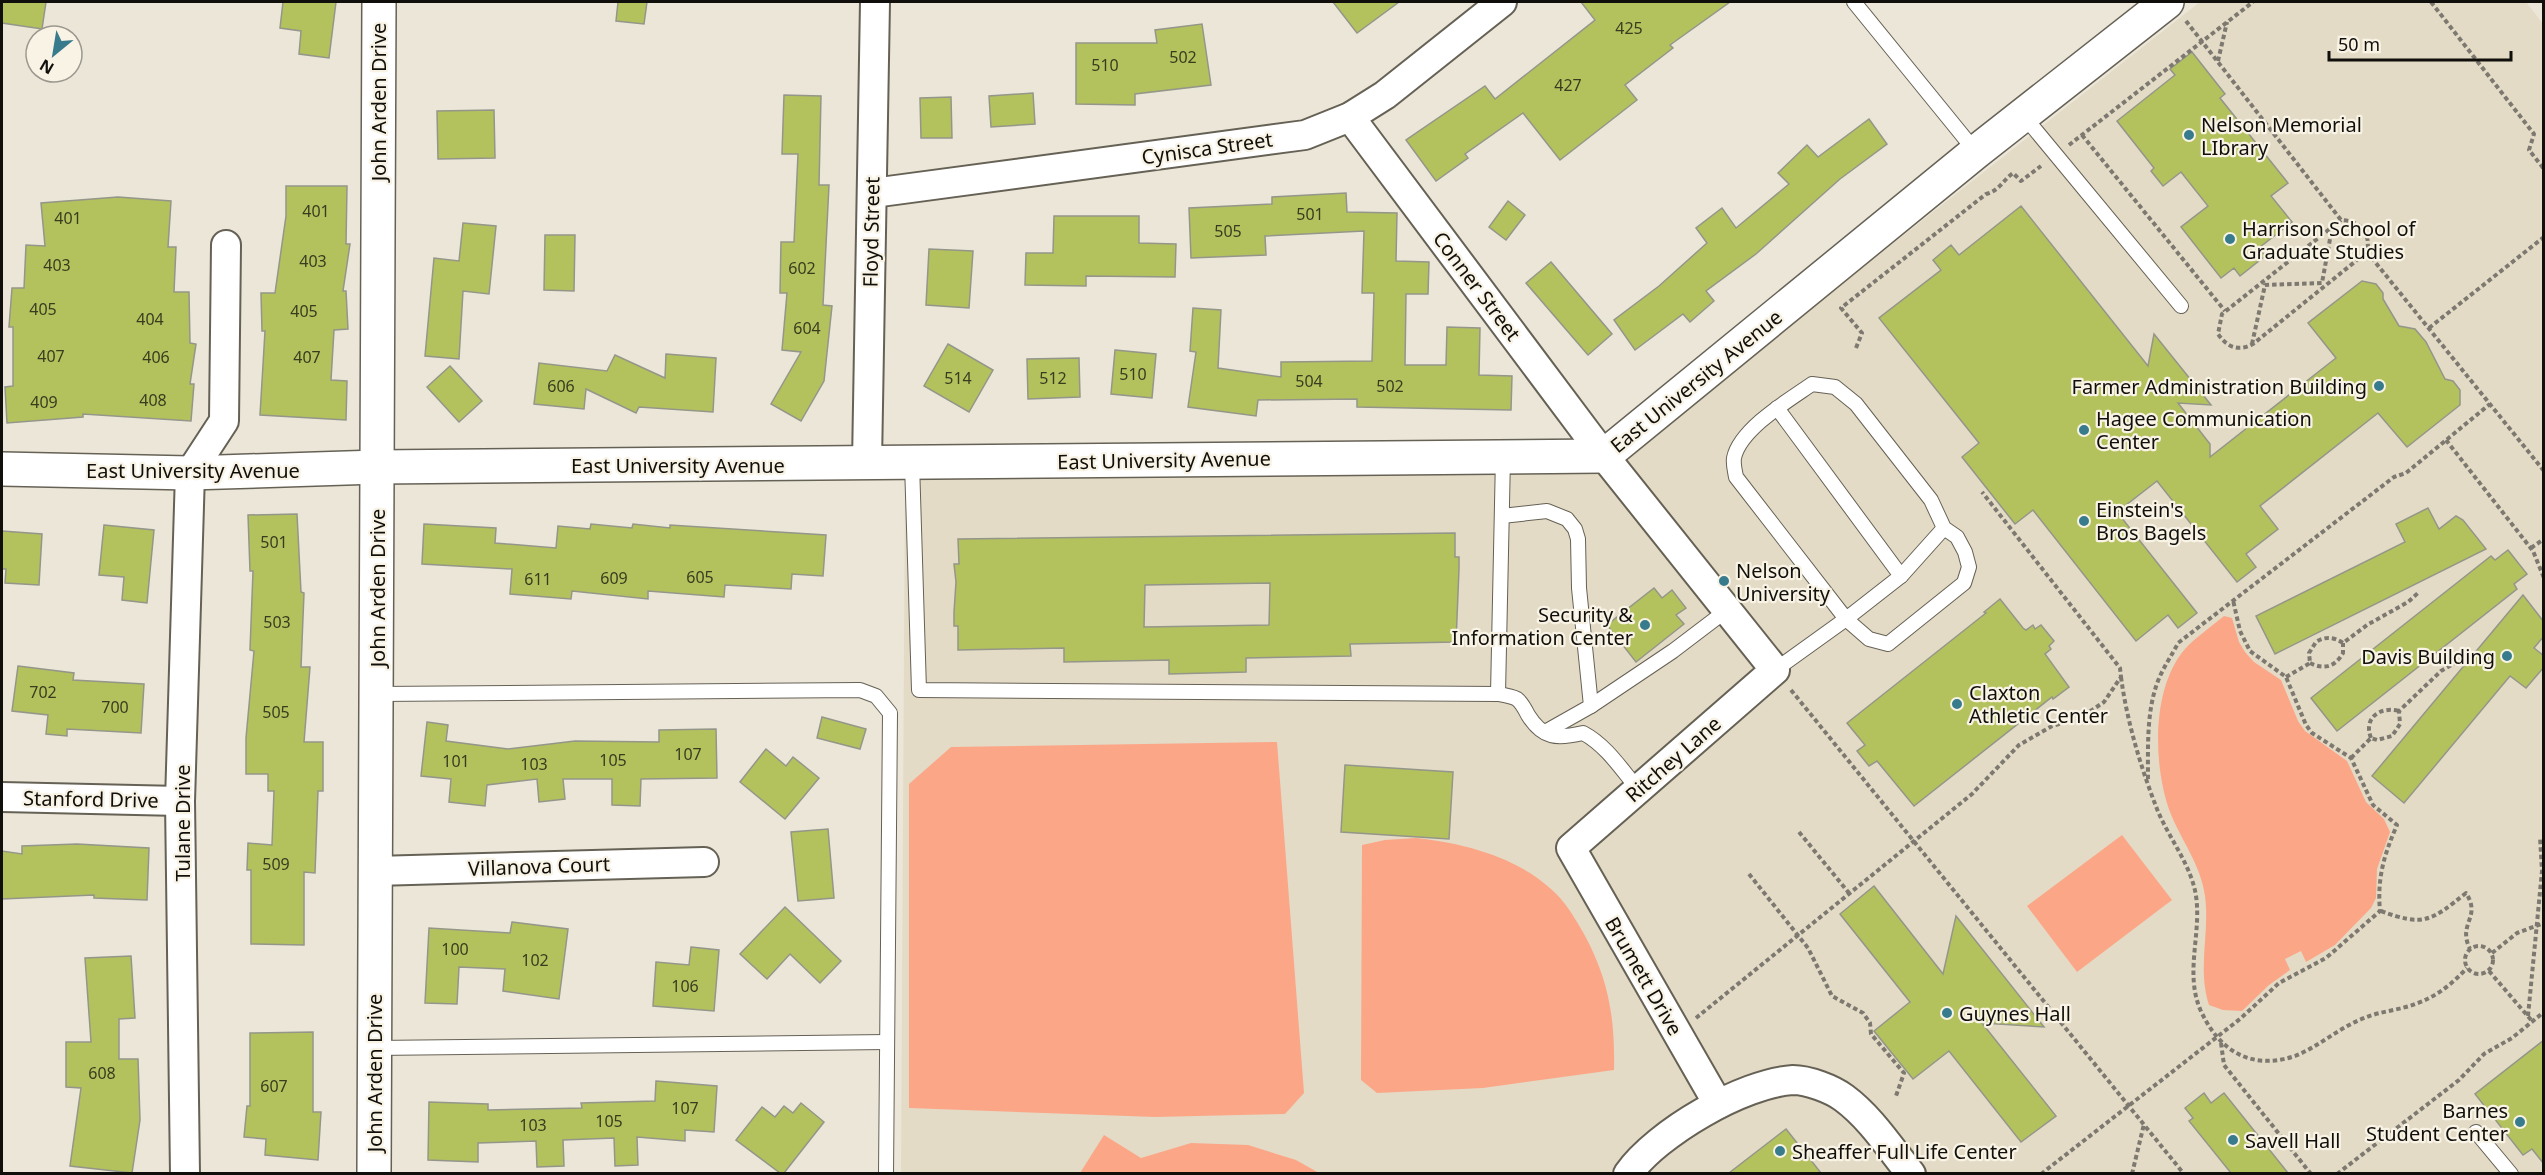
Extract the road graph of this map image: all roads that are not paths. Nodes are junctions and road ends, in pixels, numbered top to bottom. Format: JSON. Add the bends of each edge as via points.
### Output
{"nodes":[{"id":1,"x":379,"y":2,"type":"edge"},
{"id":2,"x":875,"y":2,"type":"edge"},
{"id":3,"x":1502,"y":2,"type":"edge"},
{"id":4,"x":1854,"y":2,"type":"edge"},
{"id":5,"x":2175,"y":9,"type":"edge"},
{"id":6,"x":2024,"y":115,"type":"junction"},
{"id":7,"x":1350,"y":117,"type":"junction"},
{"id":8,"x":1976,"y":152,"type":"junction"},
{"id":9,"x":873,"y":193,"type":"junction"},
{"id":10,"x":226,"y":245,"type":"dead end"},
{"id":11,"x":2181,"y":306,"type":"dead end"},
{"id":12,"x":1777,"y":408,"type":"junction"},
{"id":13,"x":1604,"y":456,"type":"junction"},
{"id":14,"x":1503,"y":457,"type":"junction"},
{"id":15,"x":867,"y":463,"type":"junction"},
{"id":16,"x":912,"y":463,"type":"junction"},
{"id":17,"x":377,"y":467,"type":"junction"},
{"id":18,"x":2,"y":469,"type":"edge"},
{"id":19,"x":190,"y":472,"type":"junction"},
{"id":20,"x":1502,"y":516,"type":"junction"},
{"id":21,"x":1944,"y":528,"type":"junction"},
{"id":22,"x":1901,"y":576,"type":"junction"},
{"id":23,"x":1727,"y":610,"type":"junction"},
{"id":24,"x":1846,"y":619,"type":"junction"},
{"id":25,"x":1775,"y":670,"type":"junction"},
{"id":26,"x":378,"y":694,"type":"junction"},
{"id":27,"x":1498,"y":694,"type":"junction"},
{"id":28,"x":1591,"y":706,"type":"junction"},
{"id":29,"x":1545,"y":732,"type":"junction"},
{"id":30,"x":1638,"y":789,"type":"junction"},
{"id":31,"x":2,"y":797,"type":"edge"},
{"id":32,"x":180,"y":801,"type":"junction"},
{"id":33,"x":1570,"y":848,"type":"joint"},
{"id":34,"x":704,"y":862,"type":"dead end"},
{"id":35,"x":375,"y":871,"type":"junction"},
{"id":36,"x":887,"y":1042,"type":"junction"},
{"id":37,"x":374,"y":1048,"type":"junction"},
{"id":38,"x":1718,"y":1104,"type":"junction"},
{"id":39,"x":2476,"y":1132,"type":"dead end"},
{"id":40,"x":185,"y":1173,"type":"edge"},
{"id":41,"x":374,"y":1173,"type":"edge"},
{"id":42,"x":886,"y":1173,"type":"edge"},
{"id":43,"x":1628,"y":1173,"type":"edge"},
{"id":44,"x":1911,"y":1173,"type":"edge"},
{"id":45,"x":2511,"y":1173,"type":"edge"}],
"edges":[{"from":1,"to":17,"type":"street","name":"John Arden Drive"},
{"from":2,"to":9,"type":"street","name":"Floyd Street"},
{"from":3,"to":7,"type":"street","name":"Cynisca Street","via":[[1385,95]]},
{"from":4,"to":8,"type":"lane"},
{"from":5,"to":6,"type":"street","name":"East University Avenue"},
{"from":6,"to":8,"type":"street","name":"East University Avenue"},
{"from":6,"to":11,"type":"lane"},
{"from":7,"to":9,"type":"street","name":"Cynisca Street","via":[[1305,135]]},
{"from":7,"to":13,"type":"street","name":"Conner Street"},
{"from":8,"to":13,"type":"street","name":"East University Avenue"},
{"from":9,"to":15,"type":"street","name":"Floyd Street"},
{"from":10,"to":19,"type":"street","via":[[224,421]]},
{"from":12,"to":21,"type":"lane","via":[[1812,384],[1835,387],[1856,404],[1931,500]]},
{"from":12,"to":22,"type":"lane"},
{"from":12,"to":24,"type":"lane","via":[[1740,442],[1733,460],[1736,477]]},
{"from":13,"to":14,"type":"street","name":"East University Avenue"},
{"from":13,"to":23,"type":"street","name":"Conner Street"},
{"from":14,"to":16,"type":"street","name":"East University Avenue"},
{"from":14,"to":20,"type":"lane"},
{"from":15,"to":16,"type":"street","name":"East University Avenue"},
{"from":15,"to":17,"type":"street","name":"East University Avenue"},
{"from":16,"to":27,"type":"lane","via":[[919,690]]},
{"from":17,"to":19,"type":"street","name":"East University Avenue"},
{"from":17,"to":26,"type":"street","name":"John Arden Drive"},
{"from":18,"to":19,"type":"street","name":"East University Avenue"},
{"from":19,"to":32,"type":"street","name":"Tulane Drive"},
{"from":20,"to":27,"type":"lane"},
{"from":20,"to":28,"type":"lane","via":[[1547,510],[1567,519],[1575,529]]},
{"from":21,"to":22,"type":"lane"},
{"from":21,"to":24,"type":"lane","via":[[1958,537],[1965,552],[1969,567],[1965,583],[1888,644],[1869,639]]},
{"from":22,"to":24,"type":"lane"},
{"from":23,"to":25,"type":"street","name":"Conner Street"},
{"from":23,"to":28,"type":"lane"},
{"from":24,"to":25,"type":"lane"},
{"from":25,"to":30,"type":"street","name":"Ritchey Lane"},
{"from":26,"to":35,"type":"street","name":"John Arden Drive"},
{"from":26,"to":36,"type":"lane","via":[[860,690],[876,696],[890,713]]},
{"from":27,"to":29,"type":"lane","via":[[1521,702],[1533,723]]},
{"from":28,"to":29,"type":"lane"},
{"from":29,"to":30,"type":"lane","via":[[1558,738],[1583,733],[1589,736]]},
{"from":30,"to":33,"type":"street","name":"Ritchey Lane"},
{"from":31,"to":32,"type":"street","name":"Stanford Drive"},
{"from":32,"to":40,"type":"street","name":"Tulane Drive"},
{"from":33,"to":38,"type":"street","name":"Brumett Drive"},
{"from":34,"to":35,"type":"street","name":"Villanova Court"},
{"from":35,"to":37,"type":"street","name":"John Arden Drive"},
{"from":36,"to":37,"type":"lane"},
{"from":36,"to":42,"type":"lane"},
{"from":37,"to":41,"type":"street","name":"John Arden Drive"},
{"from":38,"to":43,"type":"street","via":[[1659,1144]]},
{"from":38,"to":44,"type":"street","via":[[1745,1092],[1794,1080],[1820,1086],[1843,1097],[1864,1117]]},
{"from":39,"to":45,"type":"lane"}]}
